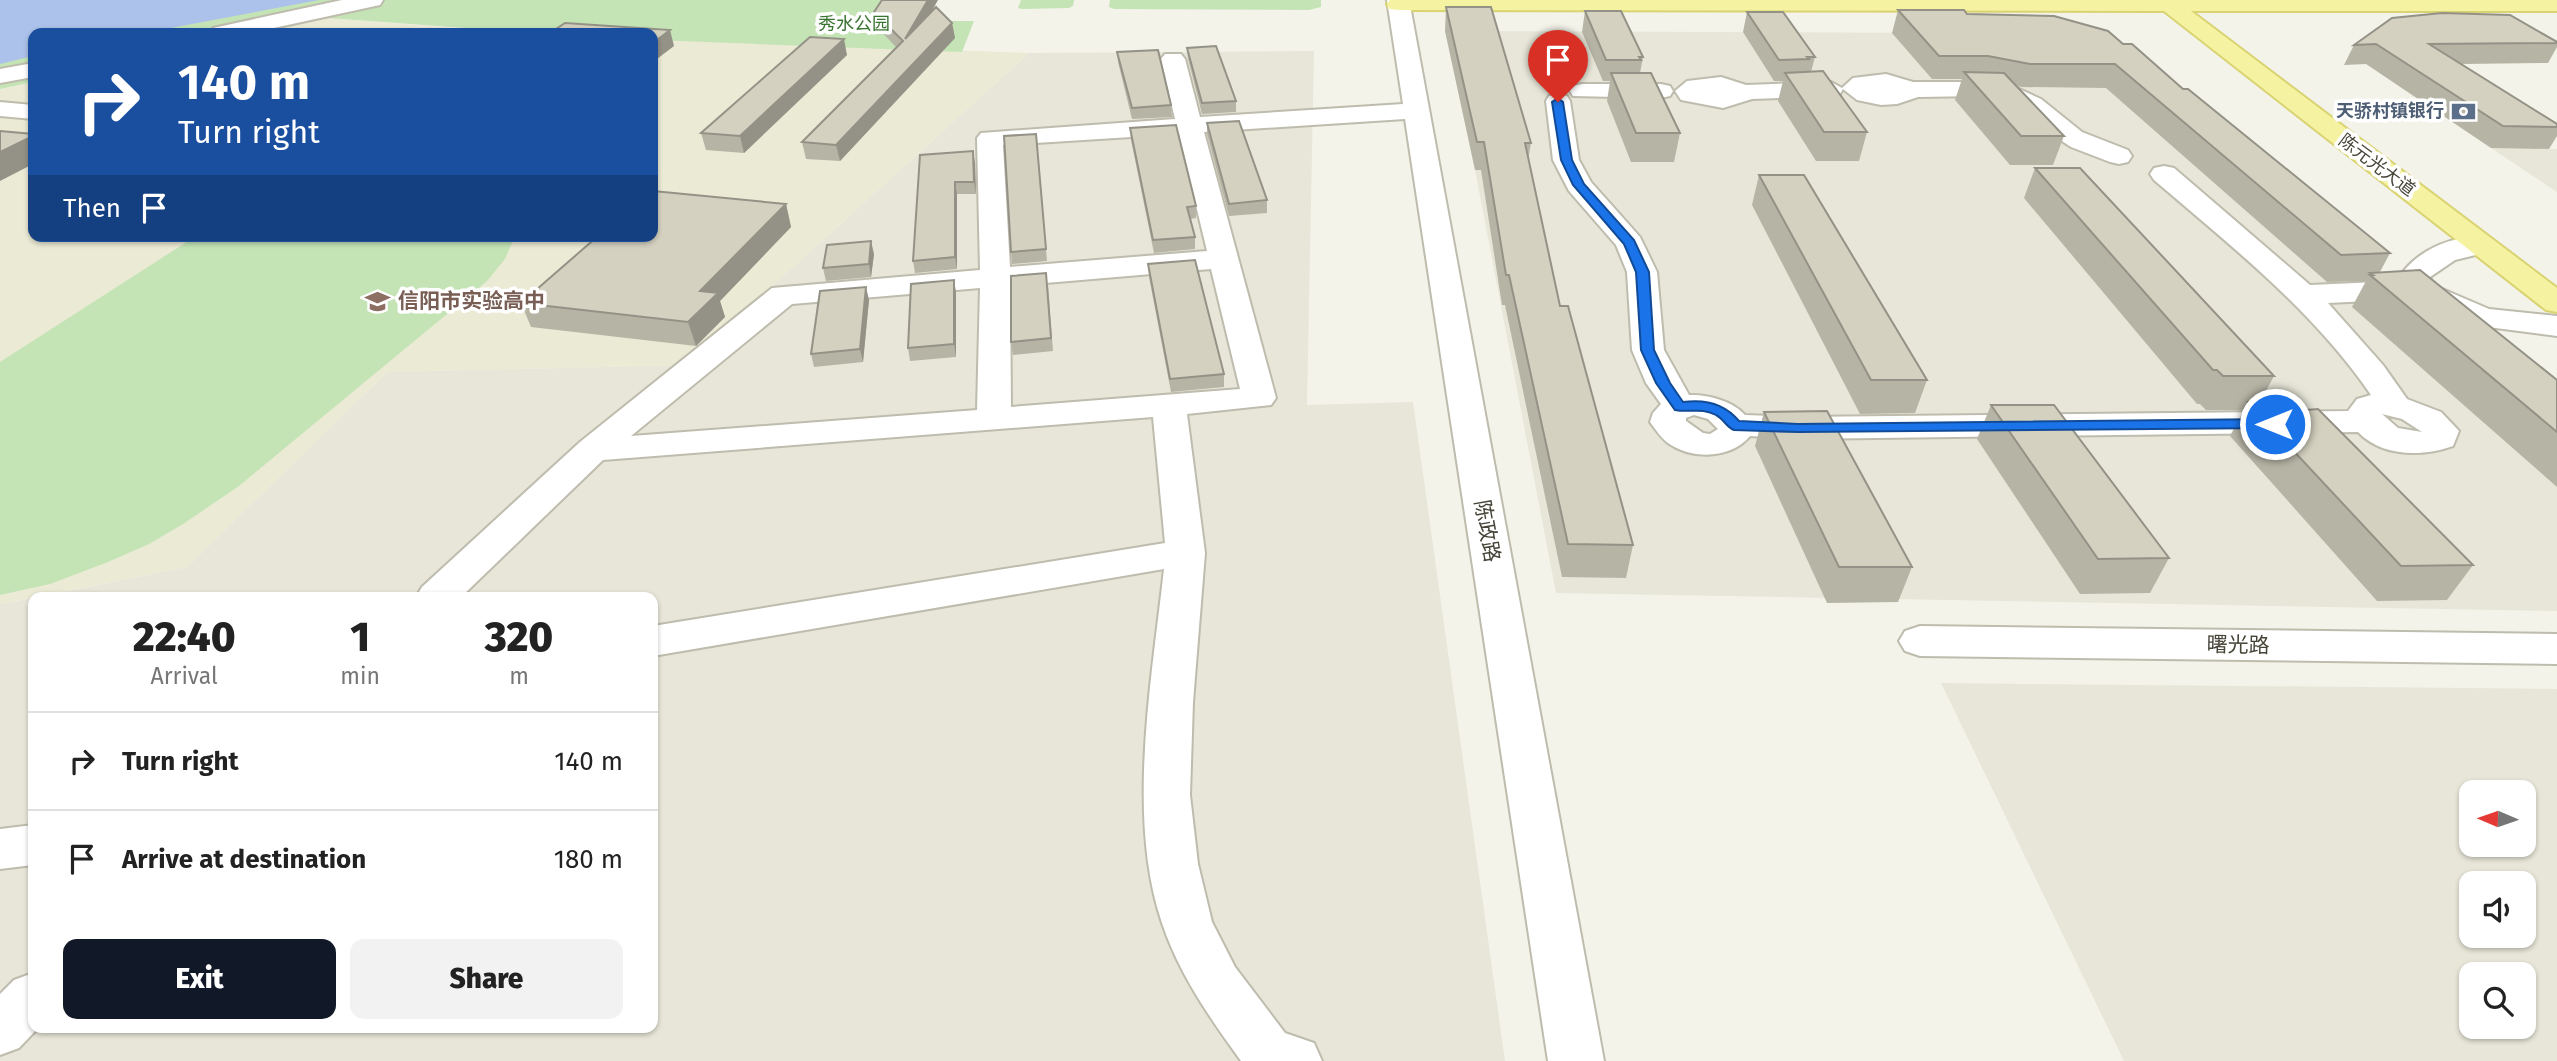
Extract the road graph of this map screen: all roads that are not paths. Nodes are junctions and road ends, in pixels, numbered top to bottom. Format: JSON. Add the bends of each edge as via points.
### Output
{"nodes":[{"id":1,"x":372,"y":0,"type":"edge"},
{"id":2,"x":2285,"y":0,"type":"edge"},
{"id":3,"x":1398,"y":2,"type":"edge"},
{"id":4,"x":2024,"y":2,"type":"edge"},
{"id":5,"x":2166,"y":2,"type":"edge"},
{"id":6,"x":2351,"y":2,"type":"edge"},
{"id":7,"x":2318,"y":5,"type":"junction"},
{"id":8,"x":2557,"y":5,"type":"edge"},
{"id":9,"x":244,"y":28,"type":"edge"},
{"id":10,"x":1173,"y":59,"type":"dead end"},
{"id":11,"x":28,"y":71,"type":"edge"},
{"id":12,"x":0,"y":76,"type":"edge"},
{"id":13,"x":0,"y":109,"type":"edge"},
{"id":14,"x":1416,"y":111,"type":"junction"},
{"id":15,"x":28,"y":112,"type":"edge"},
{"id":16,"x":1189,"y":125,"type":"junction"},
{"id":17,"x":2482,"y":246,"type":"junction"},
{"id":18,"x":1224,"y":259,"type":"junction"},
{"id":19,"x":995,"y":277,"type":"junction"},
{"id":20,"x":2419,"y":290,"type":"junction"},
{"id":21,"x":2304,"y":295,"type":"junction"},
{"id":22,"x":2557,"y":303,"type":"edge"},
{"id":23,"x":2557,"y":326,"type":"edge"},
{"id":24,"x":1169,"y":404,"type":"junction"},
{"id":25,"x":994,"y":417,"type":"junction"},
{"id":26,"x":593,"y":450,"type":"junction"},
{"id":27,"x":1185,"y":553,"type":"junction"},
{"id":28,"x":441,"y":592,"type":"edge"},
{"id":29,"x":658,"y":641,"type":"edge"},
{"id":30,"x":1920,"y":641,"type":"dead end"},
{"id":31,"x":2557,"y":649,"type":"edge"},
{"id":32,"x":28,"y":846,"type":"edge"},
{"id":33,"x":0,"y":849,"type":"edge"},
{"id":34,"x":28,"y":1002,"type":"edge"},
{"id":35,"x":0,"y":1030,"type":"edge"},
{"id":36,"x":1294,"y":1061,"type":"edge"},
{"id":37,"x":1576,"y":1061,"type":"edge"}],
"edges":[{"from":1,"to":9,"type":"street"},
{"from":2,"to":7,"type":"main road"},
{"from":3,"to":4,"type":"main road"},
{"from":3,"to":14,"type":"street","name":"陈政路"},
{"from":4,"to":5,"type":"main road"},
{"from":5,"to":7,"type":"main road"},
{"from":5,"to":17,"type":"main road","name":"陈元光大道"},
{"from":6,"to":7,"type":"main road"},
{"from":6,"to":8,"type":"main road"},
{"from":10,"to":16,"type":"street"},
{"from":11,"to":12,"type":"street"},
{"from":13,"to":15,"type":"street"},
{"from":14,"to":16,"type":"street"},
{"from":14,"to":37,"type":"street","name":"陈政路"},
{"from":16,"to":18,"type":"street"},
{"from":16,"to":19,"type":"street","via":[[990,138]]},
{"from":17,"to":20,"type":"street","via":[[2442,252],[2423,264],[2415,276]]},
{"from":17,"to":22,"type":"main road","name":"陈元光大道"},
{"from":18,"to":19,"type":"street"},
{"from":18,"to":24,"type":"street","via":[[1259,398]]},
{"from":19,"to":25,"type":"street"},
{"from":19,"to":26,"type":"street","via":[[783,295]]},
{"from":20,"to":21,"type":"street"},
{"from":20,"to":23,"type":"street","via":[[2483,318]]},
{"from":21,"to":21,"type":"street","via":[[2164,174],[2148,176],[2123,168],[2116,163],[2119,156],[2074,138],[2036,105],[2011,94],[1908,89],[1908,94],[1882,97],[1854,88],[1741,92],[1740,97],[1714,100],[1687,91],[1554,93],[1566,160],[1579,185],[1630,243],[1642,272],[1648,350],[1663,383],[1680,407],[1710,407],[1725,413],[1734,425],[1798,428],[2381,414],[2358,353]]},
{"from":24,"to":25,"type":"street"},
{"from":24,"to":27,"type":"street"},
{"from":25,"to":26,"type":"street"},
{"from":26,"to":28,"type":"street"},
{"from":27,"to":29,"type":"street"},
{"from":27,"to":36,"type":"street","via":[[1167,794],[1174,864],[1187,923],[1216,984],[1268,1054]]},
{"from":30,"to":31,"type":"street","name":"曙光路"},
{"from":32,"to":33,"type":"street"},
{"from":34,"to":35,"type":"street"}]}
